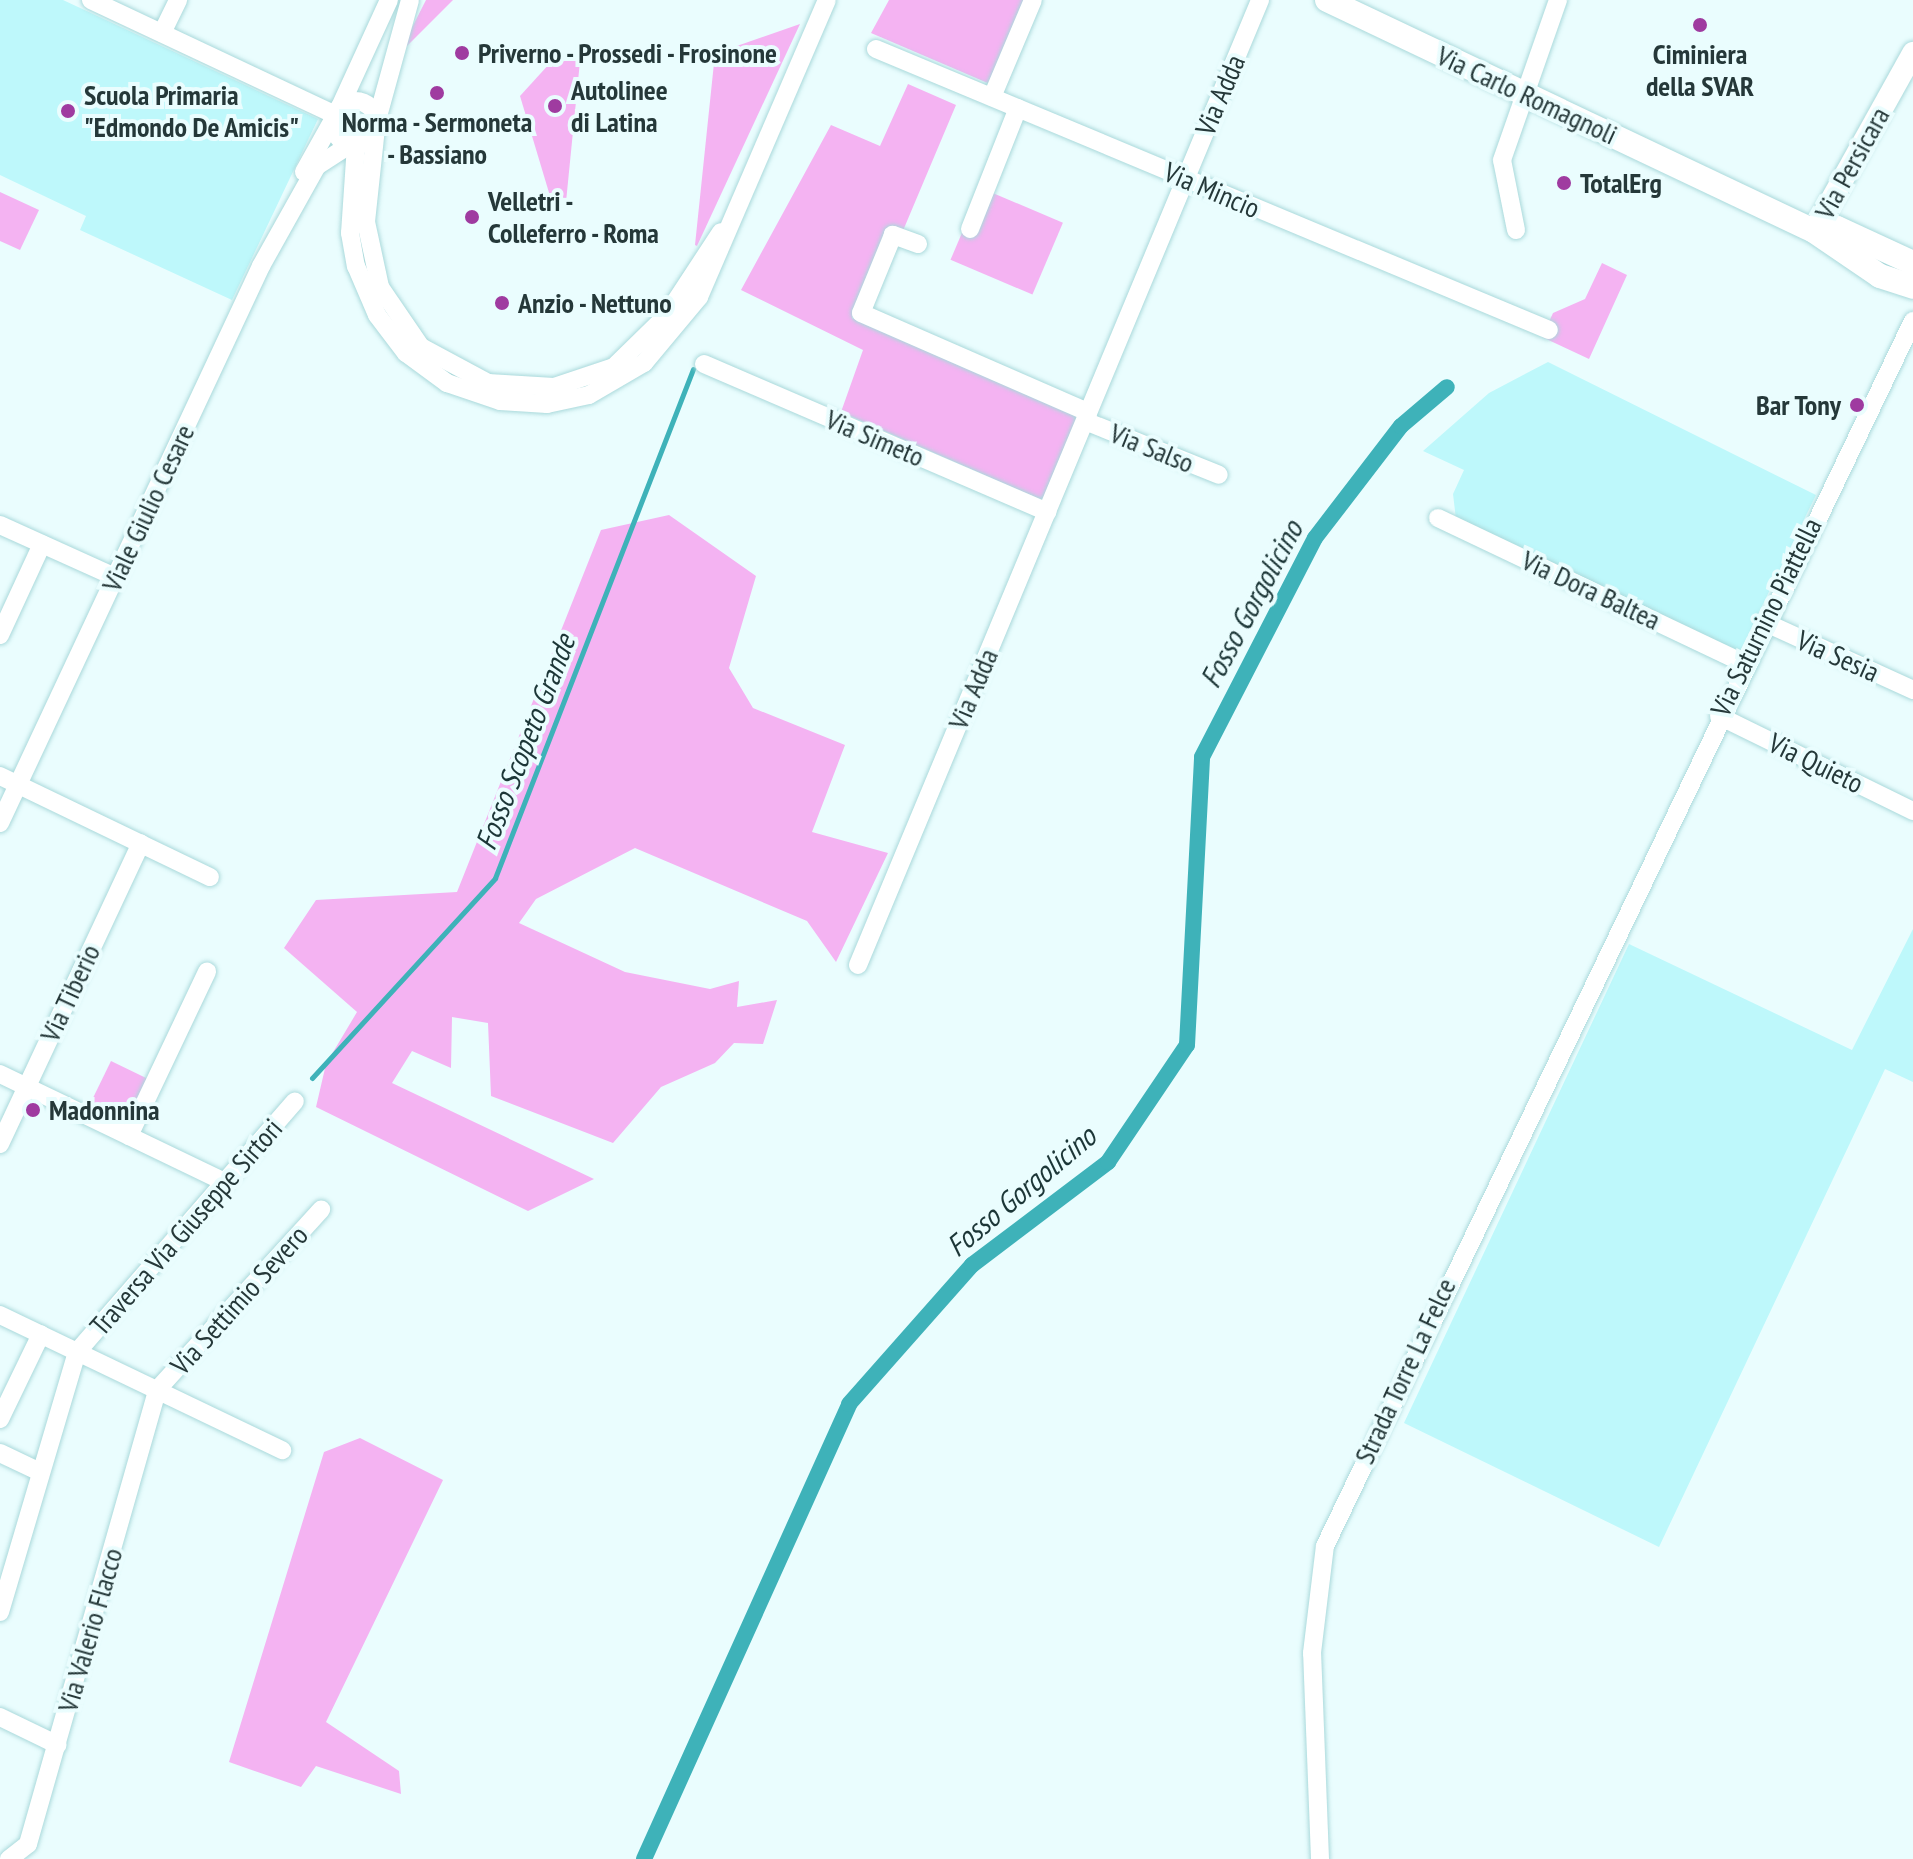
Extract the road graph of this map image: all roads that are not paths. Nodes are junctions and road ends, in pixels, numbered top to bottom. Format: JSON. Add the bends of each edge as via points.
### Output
{"nodes":[{"id":1,"x":91,"y":0,"type":"edge"},
{"id":2,"x":178,"y":0,"type":"edge"},
{"id":3,"x":389,"y":0,"type":"edge"},
{"id":4,"x":410,"y":0,"type":"edge"},
{"id":5,"x":827,"y":0,"type":"edge"},
{"id":6,"x":1033,"y":0,"type":"edge"},
{"id":7,"x":1260,"y":0,"type":"edge"},
{"id":8,"x":1327,"y":0,"type":"edge"},
{"id":9,"x":1558,"y":0,"type":"edge"},
{"id":10,"x":162,"y":33,"type":"junction"},
{"id":11,"x":876,"y":49,"type":"dead end"},
{"id":12,"x":1913,"y":53,"type":"edge"},
{"id":13,"x":1530,"y":96,"type":"junction"},
{"id":14,"x":992,"y":97,"type":"junction"},
{"id":15,"x":1018,"y":108,"type":"junction"},
{"id":16,"x":336,"y":115,"type":"junction"},
{"id":17,"x":376,"y":124,"type":"junction"},
{"id":18,"x":354,"y":144,"type":"junction"},
{"id":19,"x":1186,"y":179,"type":"junction"},
{"id":20,"x":300,"y":195,"type":"junction"},
{"id":21,"x":732,"y":217,"type":"junction"},
{"id":22,"x":970,"y":229,"type":"dead end"},
{"id":23,"x":1516,"y":230,"type":"dead end"},
{"id":24,"x":1814,"y":231,"type":"junction"},
{"id":25,"x":918,"y":244,"type":"dead end"},
{"id":26,"x":1913,"y":263,"type":"edge"},
{"id":27,"x":1913,"y":287,"type":"edge"},
{"id":28,"x":1913,"y":321,"type":"edge"},
{"id":29,"x":1549,"y":330,"type":"dead end"},
{"id":30,"x":704,"y":364,"type":"dead end"},
{"id":31,"x":1086,"y":416,"type":"junction"},
{"id":32,"x":1219,"y":475,"type":"dead end"},
{"id":33,"x":1047,"y":512,"type":"junction"},
{"id":34,"x":1438,"y":518,"type":"dead end"},
{"id":35,"x":0,"y":525,"type":"edge"},
{"id":36,"x":42,"y":544,"type":"junction"},
{"id":37,"x":115,"y":577,"type":"junction"},
{"id":38,"x":1764,"y":622,"type":"junction"},
{"id":39,"x":0,"y":635,"type":"edge"},
{"id":40,"x":1744,"y":663,"type":"junction"},
{"id":41,"x":1913,"y":690,"type":"edge"},
{"id":42,"x":1719,"y":716,"type":"junction"},
{"id":43,"x":0,"y":776,"type":"edge"},
{"id":44,"x":18,"y":784,"type":"junction"},
{"id":45,"x":1913,"y":811,"type":"edge"},
{"id":46,"x":0,"y":823,"type":"edge"},
{"id":47,"x":141,"y":843,"type":"junction"},
{"id":48,"x":210,"y":877,"type":"dead end"},
{"id":49,"x":1625,"y":915,"type":"joint"},
{"id":50,"x":858,"y":965,"type":"dead end"},
{"id":51,"x":207,"y":972,"type":"dead end"},
{"id":52,"x":0,"y":1074,"type":"edge"},
{"id":53,"x":27,"y":1087,"type":"junction"},
{"id":54,"x":295,"y":1101,"type":"dead end"},
{"id":55,"x":129,"y":1136,"type":"junction"},
{"id":56,"x":0,"y":1144,"type":"edge"},
{"id":57,"x":224,"y":1182,"type":"junction"},
{"id":58,"x":321,"y":1210,"type":"dead end"},
{"id":59,"x":0,"y":1315,"type":"edge"},
{"id":60,"x":41,"y":1334,"type":"junction"},
{"id":61,"x":77,"y":1352,"type":"junction"},
{"id":62,"x":157,"y":1390,"type":"junction"},
{"id":63,"x":0,"y":1419,"type":"edge"},
{"id":64,"x":282,"y":1450,"type":"dead end"},
{"id":65,"x":0,"y":1453,"type":"edge"},
{"id":66,"x":40,"y":1472,"type":"junction"},
{"id":67,"x":0,"y":1612,"type":"edge"},
{"id":68,"x":0,"y":1717,"type":"edge"},
{"id":69,"x":58,"y":1745,"type":"junction"},
{"id":70,"x":9,"y":1859,"type":"edge"},
{"id":71,"x":1320,"y":1859,"type":"edge"}],
"edges":[{"from":1,"to":10,"type":"street"},
{"from":2,"to":10,"type":"street"},
{"from":3,"to":16,"type":"street","name":"Viale Giulio Cesare"},
{"from":4,"to":17,"type":"street"},
{"from":5,"to":21,"type":"street"},
{"from":6,"to":14,"type":"street"},
{"from":7,"to":19,"type":"street","name":"Via Adda"},
{"from":8,"to":13,"type":"main road","name":"Via Carlo Romagnoli"},
{"from":9,"to":13,"type":"street"},
{"from":10,"to":16,"type":"street"},
{"from":11,"to":14,"type":"street","name":"Via Mincio"},
{"from":12,"to":24,"type":"street","name":"Via Persicara"},
{"from":13,"to":23,"type":"street","via":[[1502,160]]},
{"from":13,"to":24,"type":"main road","name":"Via Carlo Romagnoli"},
{"from":14,"to":15,"type":"street","name":"Via Mincio"},
{"from":15,"to":19,"type":"street","name":"Via Mincio"},
{"from":15,"to":22,"type":"street"},
{"from":16,"to":17,"type":"street","via":[[358,101]]},
{"from":16,"to":18,"type":"street"},
{"from":16,"to":20,"type":"street","name":"Viale Giulio Cesare","via":[[318,141]]},
{"from":17,"to":18,"type":"street","name":"Viale Giulio Cesare"},
{"from":17,"to":21,"type":"street","via":[[366,222],[380,287],[421,347],[488,383],[554,387],[614,367],[666,316]]},
{"from":18,"to":20,"type":"street","name":"Viale Giulio Cesare","via":[[317,166]]},
{"from":18,"to":21,"type":"street","via":[[350,233],[377,315],[433,375],[500,401],[547,404],[589,395],[636,370],[699,297]]},
{"from":19,"to":29,"type":"street","name":"Via Mincio"},
{"from":19,"to":31,"type":"street","name":"Via Adda"},
{"from":20,"to":37,"type":"street","name":"Viale Giulio Cesare"},
{"from":24,"to":26,"type":"main road","via":[[1837,228]]},
{"from":24,"to":27,"type":"main road","via":[[1880,276]]},
{"from":25,"to":31,"type":"street","via":[[893,235],[861,313]]},
{"from":28,"to":38,"type":"street","name":"Via Saturnino Piattella"},
{"from":30,"to":33,"type":"street","name":"Via Simeto"},
{"from":31,"to":32,"type":"street","name":"Via Salso"},
{"from":31,"to":33,"type":"street","name":"Via Adda"},
{"from":33,"to":50,"type":"street","name":"Via Adda"},
{"from":34,"to":40,"type":"street","name":"Via Dora Baltea"},
{"from":35,"to":36,"type":"street"},
{"from":36,"to":37,"type":"street"},
{"from":36,"to":39,"type":"street"},
{"from":37,"to":44,"type":"street","name":"Viale Giulio Cesare"},
{"from":38,"to":40,"type":"street","name":"Via Saturnino Piattella"},
{"from":38,"to":41,"type":"street","name":"Via Sesia"},
{"from":40,"to":42,"type":"street","name":"Via Saturnino Piattella"},
{"from":42,"to":45,"type":"street","name":"Via Quieto"},
{"from":42,"to":49,"type":"street","name":"Via Saturnino Piattella"},
{"from":43,"to":44,"type":"street"},
{"from":44,"to":46,"type":"street","name":"Viale Giulio Cesare"},
{"from":44,"to":47,"type":"street"},
{"from":47,"to":48,"type":"street"},
{"from":47,"to":53,"type":"street","name":"Via Tiberio"},
{"from":49,"to":71,"type":"street","name":"Strada Torre La Felce","via":[[1325,1546],[1312,1653]]},
{"from":51,"to":55,"type":"street"},
{"from":52,"to":53,"type":"street"},
{"from":53,"to":55,"type":"street"},
{"from":53,"to":56,"type":"street","name":"Via Tiberio"},
{"from":54,"to":57,"type":"street","name":"Traversa Via Giuseppe Sirtori"},
{"from":55,"to":57,"type":"street"},
{"from":57,"to":61,"type":"street","name":"Traversa Via Giuseppe Sirtori"},
{"from":58,"to":62,"type":"street","name":"Via Settimio Severo"},
{"from":59,"to":60,"type":"street"},
{"from":60,"to":61,"type":"street"},
{"from":60,"to":63,"type":"street"},
{"from":61,"to":62,"type":"street"},
{"from":61,"to":66,"type":"street"},
{"from":62,"to":64,"type":"street"},
{"from":62,"to":69,"type":"street","name":"Via Valerio Flacco"},
{"from":65,"to":66,"type":"street"},
{"from":66,"to":67,"type":"street"},
{"from":68,"to":69,"type":"street"},
{"from":69,"to":70,"type":"street","name":"Via Valerio Flacco","via":[[26,1847]]}]}
